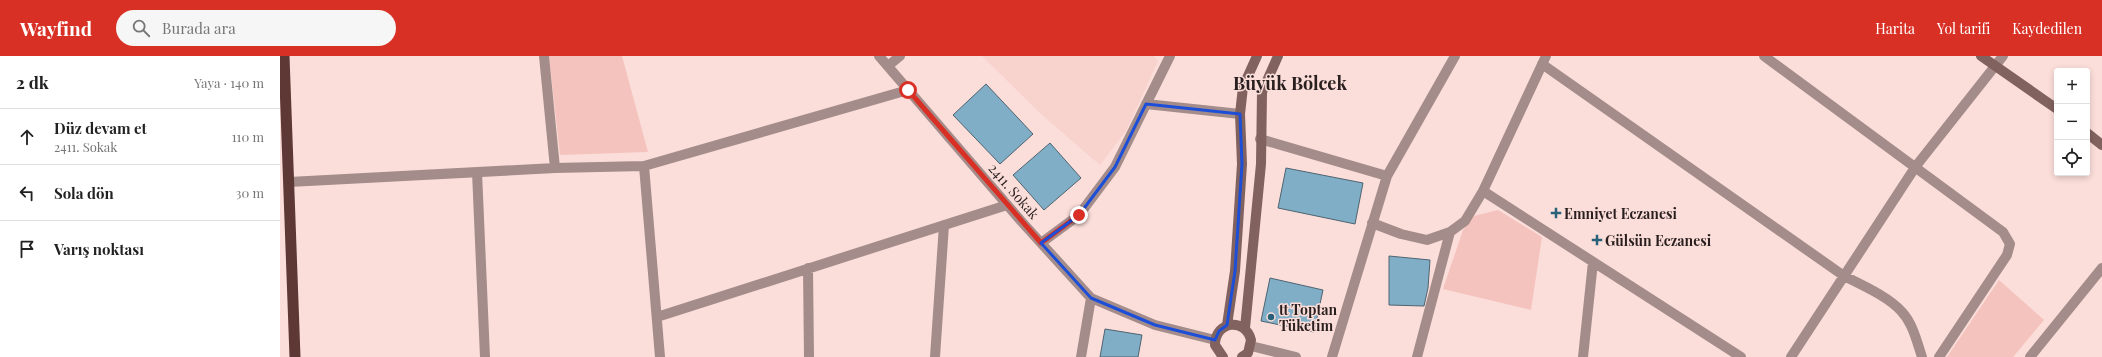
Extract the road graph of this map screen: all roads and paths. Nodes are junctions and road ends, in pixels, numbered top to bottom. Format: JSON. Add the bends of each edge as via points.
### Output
{"nodes":[{"id":1,"x":284,"y":56,"type":"edge"},
{"id":2,"x":544,"y":56,"type":"edge"},
{"id":3,"x":880,"y":56,"type":"edge"},
{"id":4,"x":900,"y":56,"type":"edge"},
{"id":5,"x":1168,"y":56,"type":"edge"},
{"id":6,"x":1257,"y":56,"type":"edge"},
{"id":7,"x":1278,"y":56,"type":"edge"},
{"id":8,"x":1455,"y":56,"type":"edge"},
{"id":9,"x":1764,"y":56,"type":"edge"},
{"id":10,"x":1981,"y":56,"type":"edge"},
{"id":11,"x":2004,"y":56,"type":"edge"},
{"id":12,"x":1544,"y":60,"type":"edge"},
{"id":13,"x":888,"y":66,"type":"junction"},
{"id":14,"x":1996,"y":66,"type":"junction"},
{"id":15,"x":908,"y":90,"type":"junction"},
{"id":16,"x":1146,"y":104,"type":"junction"},
{"id":17,"x":2054,"y":107,"type":"edge"},
{"id":18,"x":1240,"y":114,"type":"junction"},
{"id":19,"x":2090,"y":135,"type":"edge"},
{"id":20,"x":1260,"y":139,"type":"junction"},
{"id":21,"x":2102,"y":145,"type":"edge"},
{"id":22,"x":644,"y":166,"type":"junction"},
{"id":23,"x":1916,"y":166,"type":"junction"},
{"id":24,"x":555,"y":168,"type":"junction"},
{"id":25,"x":477,"y":172,"type":"junction"},
{"id":26,"x":1387,"y":176,"type":"junction"},
{"id":27,"x":289,"y":182,"type":"junction"},
{"id":28,"x":1483,"y":191,"type":"junction"},
{"id":29,"x":1007,"y":205,"type":"junction"},
{"id":30,"x":1372,"y":223,"type":"junction"},
{"id":31,"x":944,"y":225,"type":"junction"},
{"id":32,"x":1450,"y":232,"type":"junction"},
{"id":33,"x":1041,"y":243,"type":"junction"},
{"id":34,"x":1593,"y":262,"type":"junction"},
{"id":35,"x":808,"y":268,"type":"junction"},
{"id":36,"x":2102,"y":268,"type":"edge"},
{"id":37,"x":1844,"y":276,"type":"junction"},
{"id":38,"x":1091,"y":298,"type":"junction"},
{"id":39,"x":657,"y":317,"type":"junction"},
{"id":40,"x":1227,"y":325,"type":"junction"},
{"id":41,"x":1245,"y":328,"type":"junction"},
{"id":42,"x":1215,"y":340,"type":"junction"},
{"id":43,"x":1251,"y":346,"type":"junction"},
{"id":44,"x":295,"y":357,"type":"edge"},
{"id":45,"x":485,"y":357,"type":"edge"},
{"id":46,"x":660,"y":357,"type":"edge"},
{"id":47,"x":809,"y":357,"type":"edge"},
{"id":48,"x":935,"y":357,"type":"edge"},
{"id":49,"x":1081,"y":357,"type":"edge"},
{"id":50,"x":1223,"y":357,"type":"edge"},
{"id":51,"x":1242,"y":357,"type":"edge"},
{"id":52,"x":1296,"y":357,"type":"edge"},
{"id":53,"x":1332,"y":357,"type":"edge"},
{"id":54,"x":1417,"y":357,"type":"edge"},
{"id":55,"x":1583,"y":357,"type":"edge"},
{"id":56,"x":1741,"y":357,"type":"edge"},
{"id":57,"x":1792,"y":357,"type":"edge"},
{"id":58,"x":1922,"y":357,"type":"edge"},
{"id":59,"x":1939,"y":357,"type":"edge"},
{"id":60,"x":2030,"y":357,"type":"edge"}],
"edges":[{"from":1,"to":27,"type":"highway"},
{"from":2,"to":24,"type":"street"},
{"from":3,"to":13,"type":"street","name":"2411. Sokak"},
{"from":4,"to":13,"type":"street"},
{"from":5,"to":16,"type":"street"},
{"from":6,"to":18,"type":"main road","via":[[1243,87]]},
{"from":7,"to":20,"type":"main road","via":[[1262,92]]},
{"from":8,"to":26,"type":"street"},
{"from":9,"to":23,"type":"street"},
{"from":10,"to":14,"type":"main road"},
{"from":11,"to":14,"type":"street"},
{"from":12,"to":28,"type":"street"},
{"from":12,"to":37,"type":"street"},
{"from":13,"to":15,"type":"street","name":"2411. Sokak"},
{"from":14,"to":17,"type":"main road"},
{"from":14,"to":23,"type":"street"},
{"from":15,"to":22,"type":"street"},
{"from":15,"to":29,"type":"street","name":"2411. Sokak"},
{"from":16,"to":18,"type":"street"},
{"from":16,"to":33,"type":"street","via":[[1115,168],[1079,215]]},
{"from":18,"to":40,"type":"main road","via":[[1242,164],[1235,271]]},
{"from":19,"to":21,"type":"main road"},
{"from":20,"to":26,"type":"street"},
{"from":20,"to":41,"type":"main road","via":[[1261,164]]},
{"from":22,"to":24,"type":"street"},
{"from":22,"to":39,"type":"street"},
{"from":23,"to":37,"type":"street"},
{"from":23,"to":59,"type":"street","via":[[2003,232],[2010,244],[2007,255]]},
{"from":24,"to":25,"type":"street"},
{"from":25,"to":27,"type":"street"},
{"from":25,"to":45,"type":"street"},
{"from":26,"to":30,"type":"street"},
{"from":27,"to":44,"type":"highway"},
{"from":28,"to":32,"type":"street","via":[[1465,221]]},
{"from":28,"to":34,"type":"street"},
{"from":29,"to":31,"type":"street"},
{"from":29,"to":33,"type":"street","name":"2411. Sokak"},
{"from":30,"to":32,"type":"street","via":[[1427,240]]},
{"from":30,"to":53,"type":"street"},
{"from":31,"to":35,"type":"street"},
{"from":31,"to":48,"type":"street"},
{"from":32,"to":54,"type":"street"},
{"from":33,"to":38,"type":"street","name":"2411. Sokak"},
{"from":34,"to":55,"type":"street"},
{"from":34,"to":56,"type":"street"},
{"from":35,"to":39,"type":"street"},
{"from":35,"to":47,"type":"street"},
{"from":36,"to":60,"type":"street"},
{"from":37,"to":57,"type":"street"},
{"from":37,"to":58,"type":"street","via":[[1881,296],[1902,312],[1914,332]]},
{"from":38,"to":42,"type":"street","name":"2411. Sokak","via":[[1155,325]]},
{"from":38,"to":49,"type":"street"},
{"from":39,"to":46,"type":"street"},
{"from":40,"to":41,"type":"main road","via":[[1234,324]]},
{"from":40,"to":42,"type":"main road","via":[[1219,330]]},
{"from":41,"to":43,"type":"main road"},
{"from":42,"to":50,"type":"main road","via":[[1217,350]]},
{"from":43,"to":51,"type":"main road","via":[[1248,353]]},
{"from":43,"to":52,"type":"street"}]}
